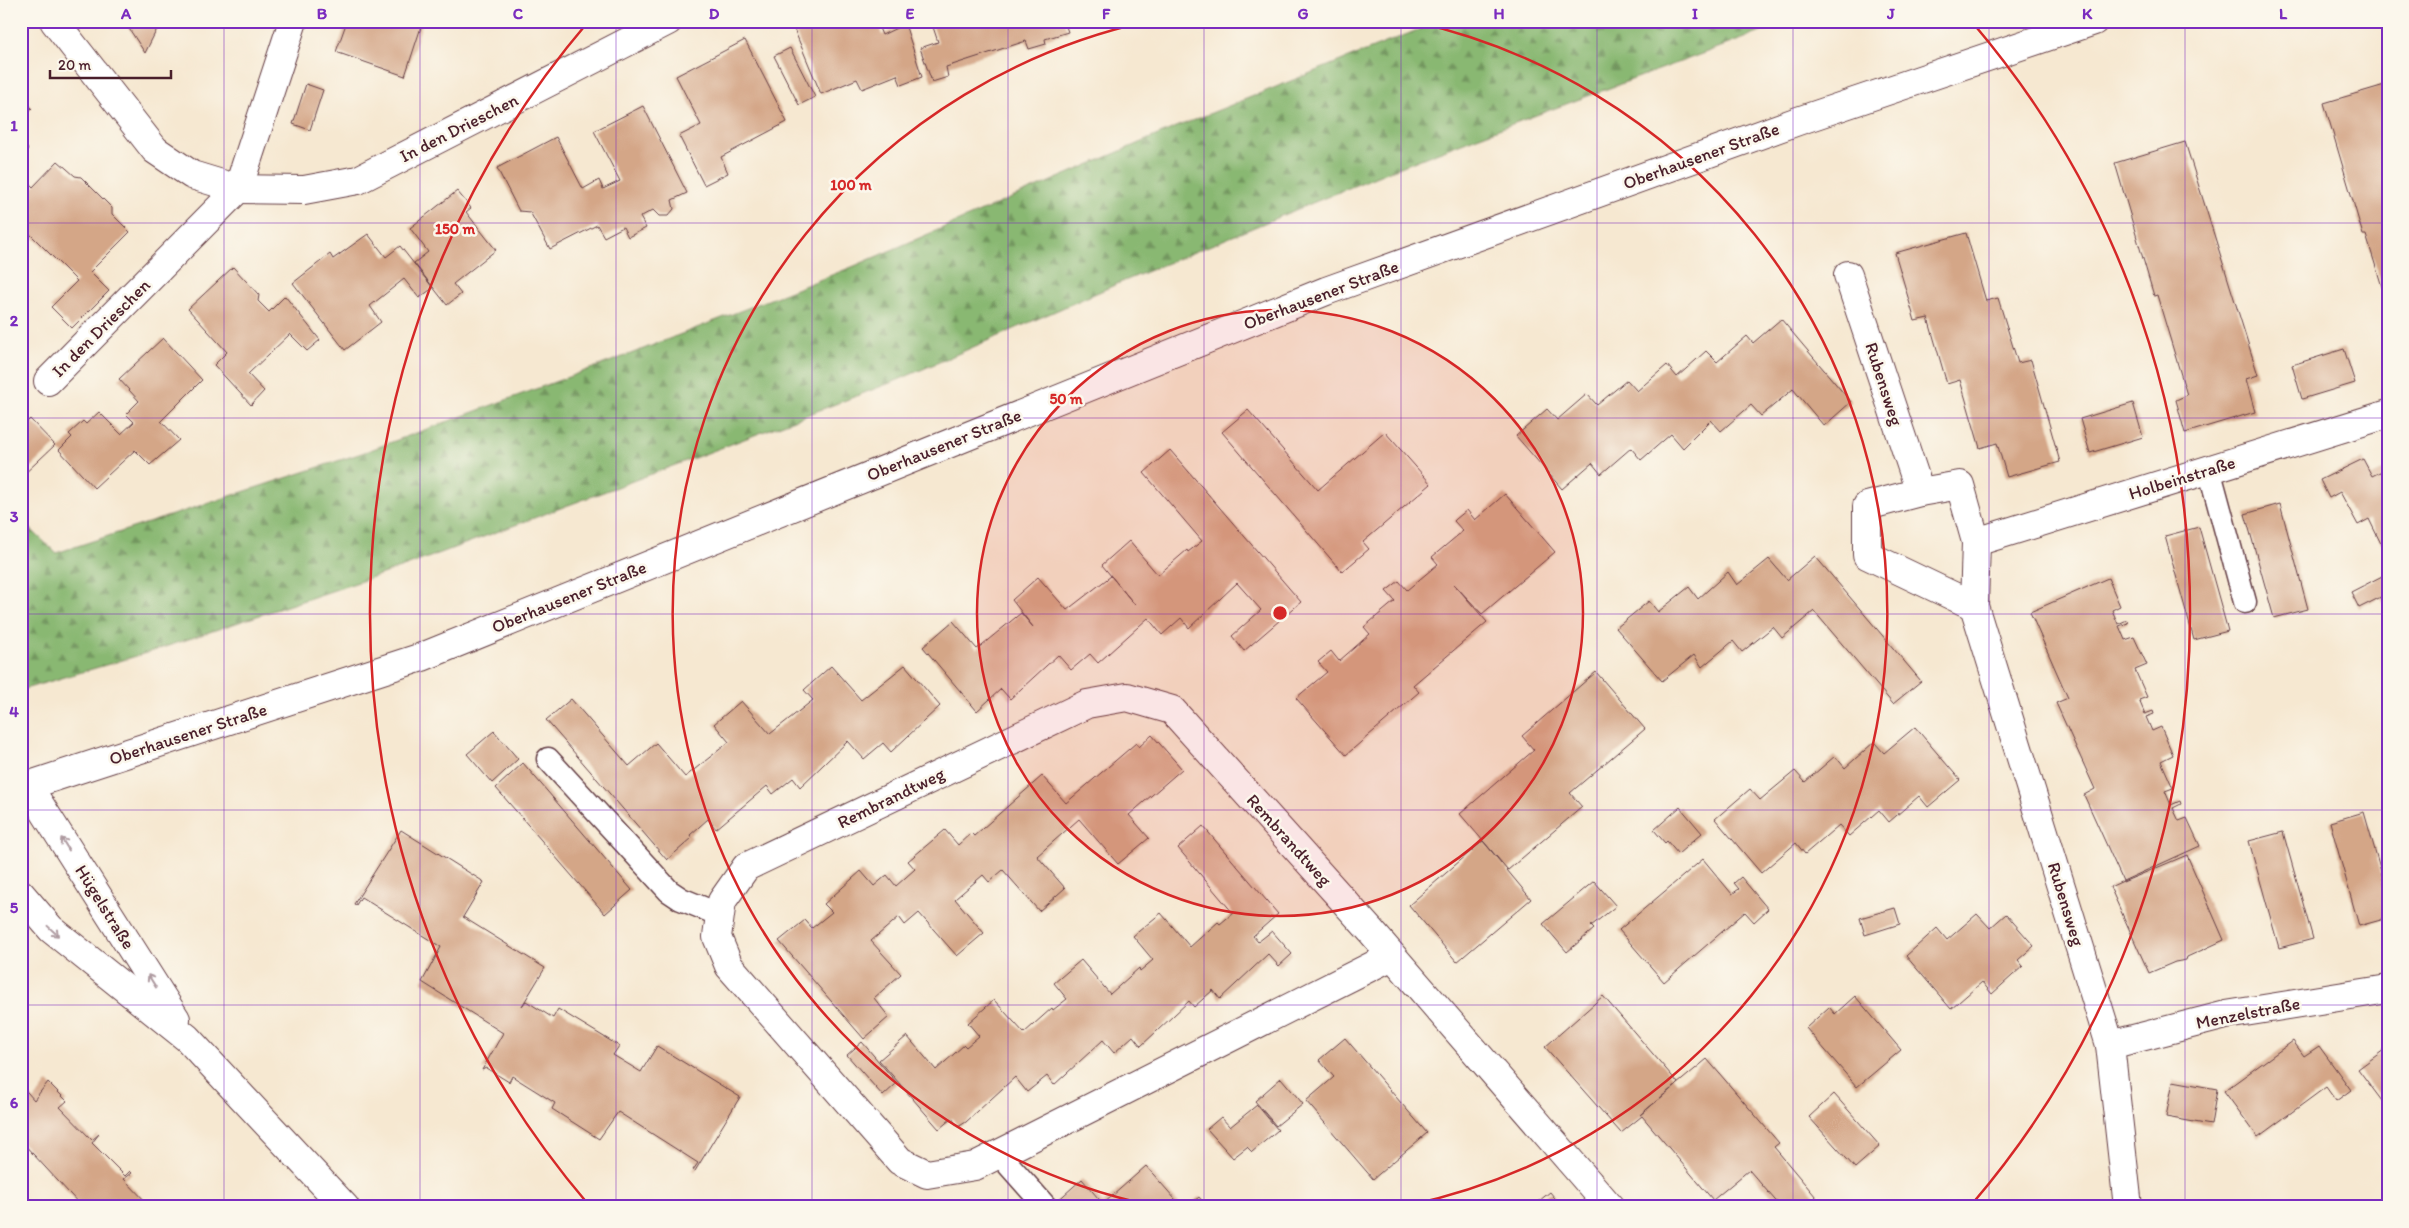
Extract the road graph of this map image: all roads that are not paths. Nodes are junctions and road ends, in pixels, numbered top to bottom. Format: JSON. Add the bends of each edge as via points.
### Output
{"nodes":[{"id":1,"x":54,"y":21,"type":"edge"},
{"id":2,"x":293,"y":21,"type":"edge"},
{"id":3,"x":668,"y":21,"type":"edge"},
{"id":4,"x":2094,"y":21,"type":"edge"},
{"id":5,"x":238,"y":189,"type":"junction"},
{"id":6,"x":1848,"y":275,"type":"dead end"},
{"id":7,"x":48,"y":382,"type":"dead end"},
{"id":8,"x":2388,"y":414,"type":"edge"},
{"id":9,"x":2209,"y":469,"type":"junction"},
{"id":10,"x":1920,"y":492,"type":"junction"},
{"id":11,"x":1976,"y":542,"type":"junction"},
{"id":12,"x":2245,"y":602,"type":"dead end"},
{"id":13,"x":1974,"y":606,"type":"junction"},
{"id":14,"x":548,"y":758,"type":"dead end"},
{"id":15,"x":24,"y":783,"type":"edge"},
{"id":16,"x":21,"y":894,"type":"edge"},
{"id":17,"x":720,"y":915,"type":"junction"},
{"id":18,"x":1392,"y":956,"type":"junction"},
{"id":19,"x":2388,"y":989,"type":"edge"},
{"id":20,"x":187,"y":1038,"type":"junction"},
{"id":21,"x":2110,"y":1045,"type":"junction"},
{"id":22,"x":999,"y":1154,"type":"junction"},
{"id":23,"x":345,"y":1207,"type":"edge"},
{"id":24,"x":1046,"y":1207,"type":"edge"},
{"id":25,"x":1610,"y":1207,"type":"edge"},
{"id":26,"x":2128,"y":1207,"type":"edge"}],
"edges":[{"from":1,"to":5,"type":"street","name":"In den Drieschen","via":[[155,150],[192,175]]},
{"from":2,"to":5,"type":"street","name":"In den Drieschen"},
{"from":3,"to":5,"type":"street","name":"In den Drieschen","via":[[358,180],[304,190]]},
{"from":4,"to":15,"type":"street","name":"Oberhausener Straße","via":[[1789,124],[1326,291],[422,657]]},
{"from":5,"to":7,"type":"street","name":"In den Drieschen"},
{"from":6,"to":10,"type":"street","name":"Rubensweg"},
{"from":8,"to":9,"type":"street","name":"Holbeinstraße"},
{"from":9,"to":11,"type":"street","name":"Holbeinstraße"},
{"from":9,"to":12,"type":"lane"},
{"from":10,"to":11,"type":"street","name":"Rubensweg","via":[[1960,484]]},
{"from":10,"to":13,"type":"street","name":"Rubensweg","via":[[1867,506],[1867,554]]},
{"from":11,"to":13,"type":"street","name":"Rubensweg"},
{"from":13,"to":21,"type":"street","name":"Rubensweg"},
{"from":14,"to":17,"type":"lane","via":[[669,891],[680,899]]},
{"from":20,"to":15,"type":"street","name":"Hügelstraße","one_way":true},
{"from":16,"to":20,"type":"street","name":"Hügelstraße","one_way":true,"via":[[51,929]]},
{"from":17,"to":18,"type":"street","name":"Rembrandtweg","via":[[722,901],[746,867],[1087,704],[1128,697],[1172,710]]},
{"from":17,"to":22,"type":"street","name":"Rembrandtweg","via":[[717,938],[730,966],[900,1161],[927,1174],[975,1166]]},
{"from":18,"to":22,"type":"street","name":"Rembrandtweg"},
{"from":18,"to":25,"type":"street","name":"Rembrandtweg"},
{"from":19,"to":21,"type":"street","name":"Menzelstraße","via":[[2226,1015]]},
{"from":20,"to":23,"type":"street","name":"Hügelstraße"},
{"from":21,"to":26,"type":"street","name":"Rubensweg"},
{"from":22,"to":24,"type":"lane"}]}
